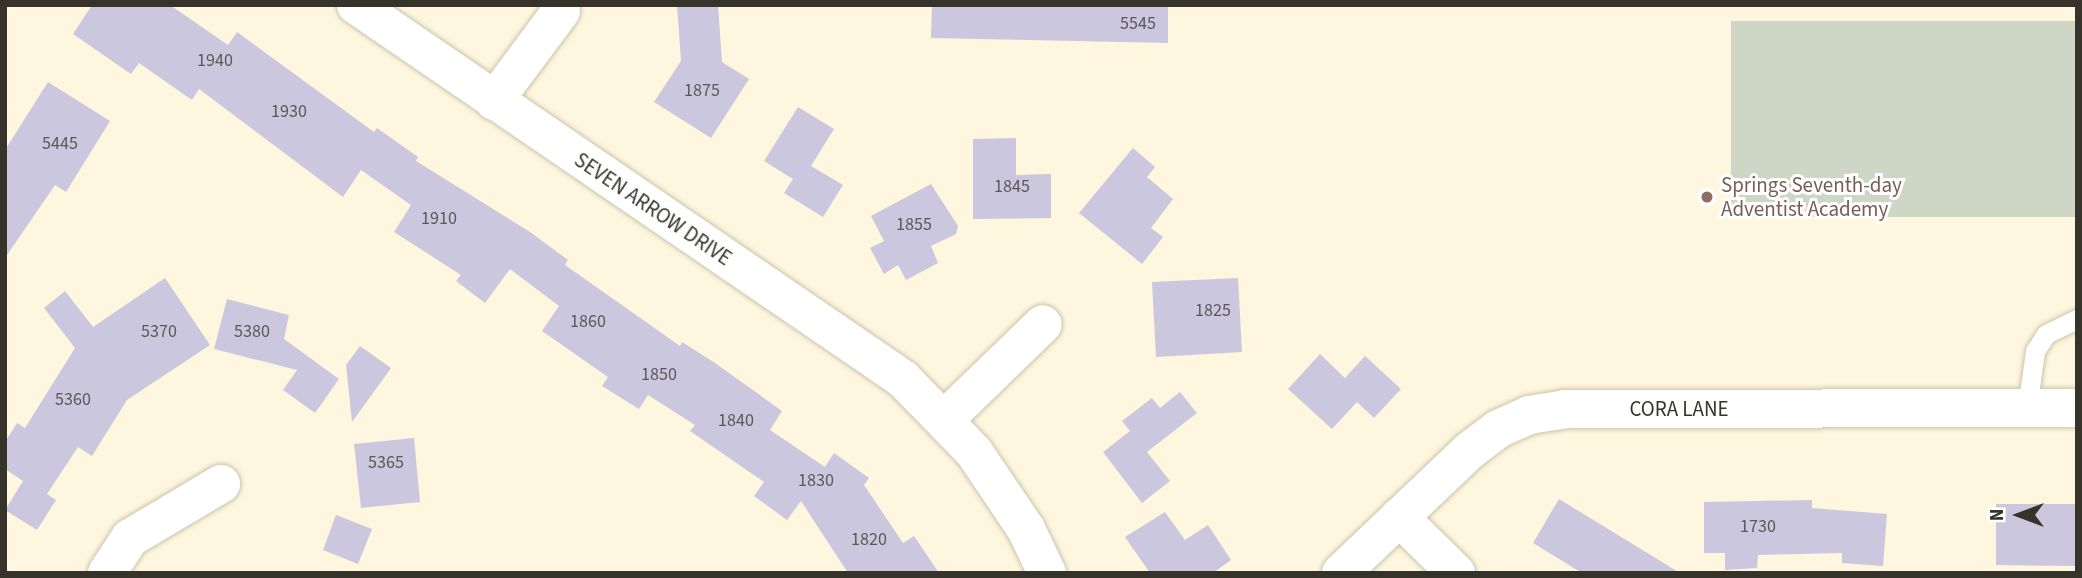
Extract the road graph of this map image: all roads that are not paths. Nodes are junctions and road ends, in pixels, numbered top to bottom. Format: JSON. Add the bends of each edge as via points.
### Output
{"nodes":[{"id":1,"x":356,"y":5,"type":"edge"},
{"id":2,"x":561,"y":11,"type":"dead end"},
{"id":3,"x":494,"y":101,"type":"junction"},
{"id":4,"x":2077,"y":319,"type":"edge"},
{"id":5,"x":1043,"y":324,"type":"dead end"},
{"id":6,"x":2027,"y":408,"type":"junction"},
{"id":7,"x":2077,"y":408,"type":"edge"},
{"id":8,"x":945,"y":419,"type":"junction"},
{"id":9,"x":220,"y":484,"type":"dead end"},
{"id":10,"x":1399,"y":517,"type":"junction"},
{"id":11,"x":107,"y":573,"type":"edge"},
{"id":12,"x":1047,"y":573,"type":"edge"},
{"id":13,"x":1341,"y":573,"type":"edge"},
{"id":14,"x":1456,"y":573,"type":"edge"}],
"edges":[{"from":1,"to":3,"type":"street","name":"SEVEN ARROW DRIVE"},
{"from":2,"to":3,"type":"street"},
{"from":3,"to":8,"type":"street","name":"SEVEN ARROW DRIVE","via":[[883,365]]},
{"from":4,"to":6,"type":"lane","via":[[2046,334],[2035,351]]},
{"from":5,"to":8,"type":"street"},
{"from":6,"to":7,"type":"street","name":"CORA LANE"},
{"from":6,"to":10,"type":"street","name":"CORA LANE","via":[[1565,409],[1529,415],[1498,429]]},
{"from":8,"to":12,"type":"street","name":"SEVEN ARROW DRIVE","via":[[974,452],[1026,529]]},
{"from":9,"to":11,"type":"street","via":[[130,538]]},
{"from":10,"to":13,"type":"street","name":"CORA LANE"},
{"from":10,"to":14,"type":"street"}]}
